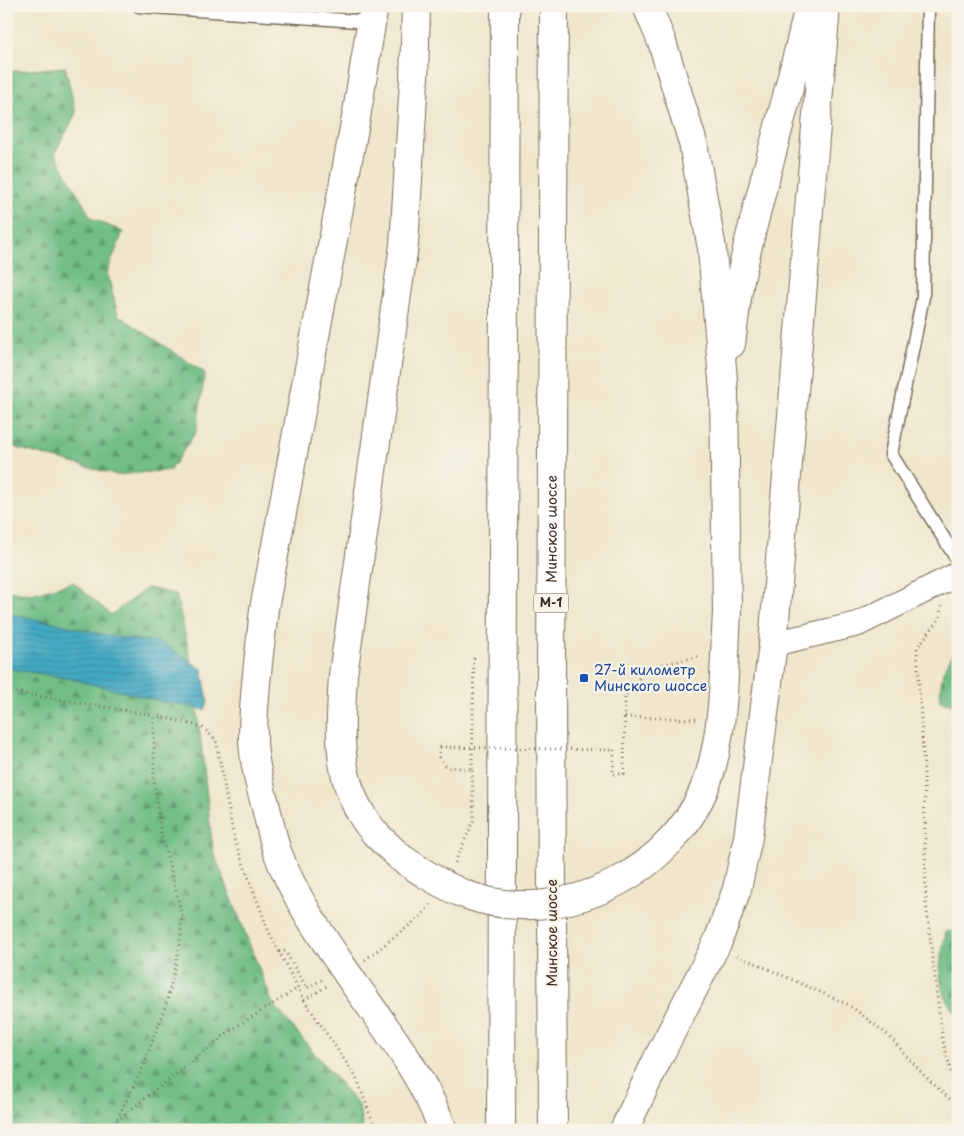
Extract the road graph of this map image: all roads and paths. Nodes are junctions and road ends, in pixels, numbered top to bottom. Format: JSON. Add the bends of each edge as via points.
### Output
{"nodes":[{"id":1,"x":140,"y":6,"type":"edge"},
{"id":2,"x":416,"y":6,"type":"edge"},
{"id":3,"x":505,"y":6,"type":"edge"},
{"id":4,"x":554,"y":6,"type":"edge"},
{"id":5,"x":647,"y":6,"type":"edge"},
{"id":6,"x":808,"y":6,"type":"edge"},
{"id":7,"x":826,"y":6,"type":"edge"},
{"id":8,"x":928,"y":6,"type":"edge"},
{"id":9,"x":247,"y":10,"type":"edge"},
{"id":10,"x":373,"y":14,"type":"edge"},
{"id":11,"x":724,"y":392,"type":"junction"},
{"id":12,"x":958,"y":561,"type":"edge"},
{"id":13,"x":958,"y":574,"type":"edge"},
{"id":14,"x":942,"y":602,"type":"dead end"},
{"id":15,"x":773,"y":644,"type":"junction"},
{"id":16,"x":708,"y":655,"type":"dead end"},
{"id":17,"x":474,"y":657,"type":"dead end"},
{"id":18,"x":6,"y":691,"type":"edge"},
{"id":19,"x":154,"y":715,"type":"junction"},
{"id":20,"x":625,"y":717,"type":"junction"},
{"id":21,"x":699,"y":719,"type":"dead end"},
{"id":22,"x":440,"y":757,"type":"dead end"},
{"id":23,"x":472,"y":769,"type":"dead end"},
{"id":24,"x":279,"y":952,"type":"junction"},
{"id":25,"x":732,"y":953,"type":"dead end"},
{"id":26,"x":326,"y":977,"type":"dead end"},
{"id":27,"x":333,"y":982,"type":"dead end"},
{"id":28,"x":298,"y":988,"type":"junction"},
{"id":29,"x":304,"y":1000,"type":"junction"},
{"id":30,"x":958,"y":1097,"type":"edge"},
{"id":31,"x":958,"y":1106,"type":"edge"},
{"id":32,"x":115,"y":1123,"type":"junction"},
{"id":33,"x":105,"y":1130,"type":"edge"},
{"id":34,"x":376,"y":1130,"type":"edge"},
{"id":35,"x":443,"y":1130,"type":"edge"},
{"id":36,"x":501,"y":1130,"type":"edge"},
{"id":37,"x":553,"y":1130,"type":"edge"},
{"id":38,"x":624,"y":1130,"type":"edge"}],
"edges":[{"from":1,"to":9,"type":"lane"},
{"from":2,"to":11,"type":"main road","bridge":true,"via":[[404,245],[343,675],[340,732],[345,777],[356,807],[374,832],[401,858],[434,880],[468,896],[504,904],[542,905],[579,898],[614,885],[645,865],[673,839],[694,808],[709,774],[718,738],[727,612]]},
{"from":3,"to":36,"type":"main road"},
{"from":4,"to":37,"type":"main road","name":"Минское шоссе","number":"М-1"},
{"from":5,"to":11,"type":"main road","via":[[662,42],[693,143],[712,249]]},
{"from":6,"to":11,"type":"main road","via":[[740,282]]},
{"from":7,"to":15,"type":"main road"},
{"from":8,"to":12,"type":"lane","via":[[923,297],[891,454]]},
{"from":9,"to":10,"type":"lane"},
{"from":10,"to":35,"type":"main road","via":[[264,608],[253,738],[262,796],[277,851],[289,879],[311,918],[419,1078]]},
{"from":13,"to":15,"type":"street","via":[[858,624]]},
{"from":14,"to":30,"type":"path","via":[[940,618],[917,648],[924,770],[926,903],[942,1037]]},
{"from":15,"to":38,"type":"main road","via":[[748,837],[737,888],[718,941]]},
{"from":16,"to":20,"type":"path","via":[[647,668],[625,696]]},
{"from":17,"to":23,"type":"path"},
{"from":18,"to":19,"type":"path"},
{"from":19,"to":24,"type":"path","via":[[202,727],[216,740],[234,839]]},
{"from":19,"to":32,"type":"path","via":[[154,781],[161,833],[182,915],[180,945],[167,1001],[143,1067]]},
{"from":20,"to":21,"type":"path"},
{"from":20,"to":22,"type":"path","bridge":true,"via":[[624,774],[613,774],[614,750],[440,747]]},
{"from":24,"to":26,"type":"path","via":[[285,951],[307,988]]},
{"from":24,"to":28,"type":"path"},
{"from":25,"to":31,"type":"path","via":[[849,1005],[888,1035]]},
{"from":27,"to":29,"type":"path"},
{"from":28,"to":29,"type":"path"},
{"from":28,"to":32,"type":"path","via":[[232,1030]]},
{"from":29,"to":34,"type":"path","via":[[356,1077]]},
{"from":32,"to":33,"type":"path"}]}
